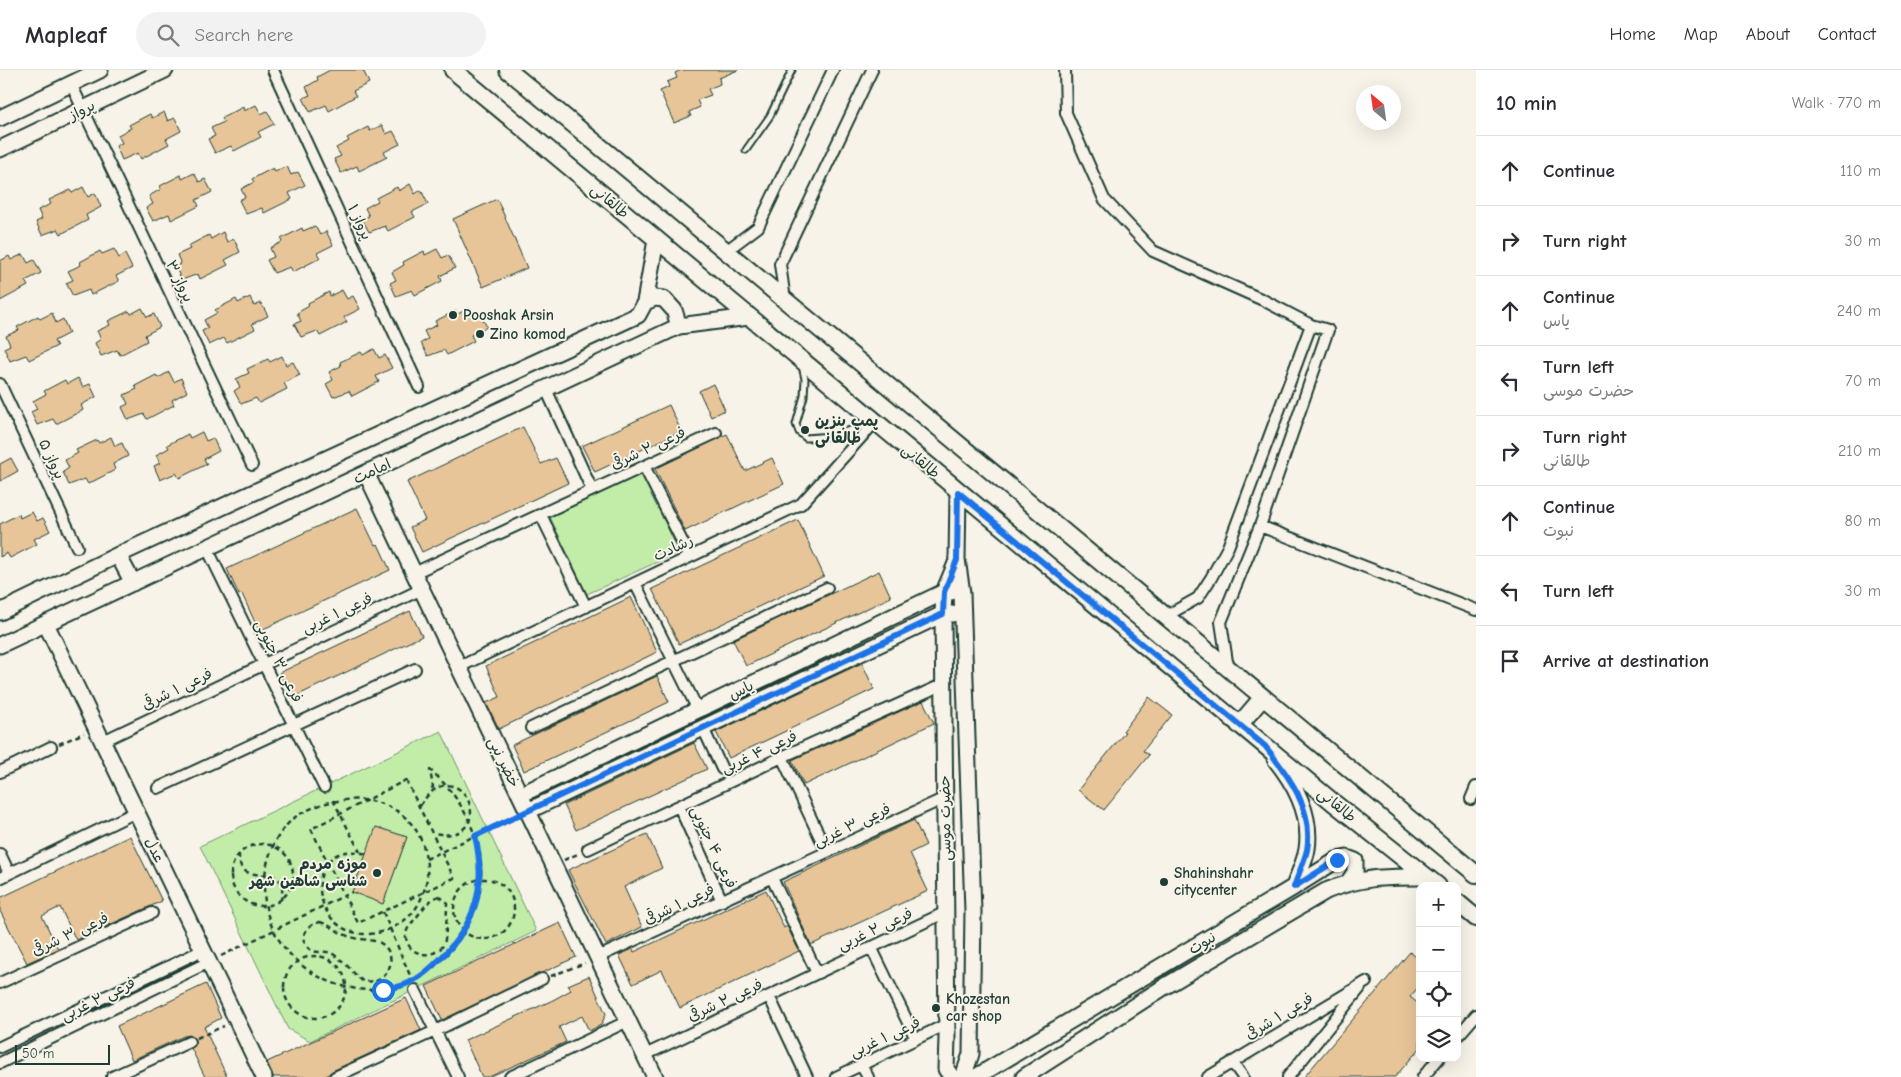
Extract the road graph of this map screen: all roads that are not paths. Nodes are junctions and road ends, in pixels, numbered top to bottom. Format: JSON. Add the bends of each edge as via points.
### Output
{"nodes":[{"id":1,"x":100,"y":70,"type":"edge"},
{"id":2,"x":164,"y":70,"type":"edge"},
{"id":3,"x":273,"y":70,"type":"edge"},
{"id":4,"x":454,"y":70,"type":"edge"},
{"id":5,"x":508,"y":70,"type":"edge"},
{"id":6,"x":792,"y":70,"type":"edge"},
{"id":7,"x":833,"y":70,"type":"edge"},
{"id":8,"x":872,"y":70,"type":"edge"},
{"id":9,"x":1064,"y":70,"type":"edge"},
{"id":10,"x":71,"y":84,"type":"junction"},
{"id":11,"x":82,"y":110,"type":"junction"},
{"id":12,"x":0,"y":118,"type":"edge"},
{"id":13,"x":0,"y":150,"type":"edge"},
{"id":14,"x":746,"y":150,"type":"dead end"},
{"id":15,"x":656,"y":240,"type":"junction"},
{"id":16,"x":726,"y":250,"type":"junction"},
{"id":17,"x":786,"y":301,"type":"junction"},
{"id":18,"x":644,"y":302,"type":"junction"},
{"id":19,"x":749,"y":317,"type":"junction"},
{"id":20,"x":1312,"y":325,"type":"junction"},
{"id":21,"x":680,"y":326,"type":"junction"},
{"id":22,"x":801,"y":361,"type":"junction"},
{"id":23,"x":0,"y":384,"type":"edge"},
{"id":24,"x":419,"y":387,"type":"dead end"},
{"id":25,"x":546,"y":389,"type":"junction"},
{"id":26,"x":875,"y":422,"type":"junction"},
{"id":27,"x":716,"y":433,"type":"dead end"},
{"id":28,"x":252,"y":465,"type":"dead end"},
{"id":29,"x":644,"y":466,"type":"junction"},
{"id":30,"x":366,"y":473,"type":"junction"},
{"id":31,"x":592,"y":490,"type":"junction"},
{"id":32,"x":958,"y":492,"type":"junction"},
{"id":33,"x":541,"y":514,"type":"junction"},
{"id":34,"x":1260,"y":526,"type":"junction"},
{"id":35,"x":77,"y":547,"type":"dead end"},
{"id":36,"x":208,"y":548,"type":"junction"},
{"id":37,"x":118,"y":556,"type":"junction"},
{"id":38,"x":690,"y":557,"type":"junction"},
{"id":39,"x":957,"y":560,"type":"junction"},
{"id":40,"x":414,"y":573,"type":"junction"},
{"id":41,"x":133,"y":583,"type":"junction"},
{"id":42,"x":635,"y":583,"type":"junction"},
{"id":43,"x":827,"y":588,"type":"dead end"},
{"id":44,"x":422,"y":590,"type":"junction"},
{"id":45,"x":944,"y":592,"type":"junction"},
{"id":46,"x":962,"y":593,"type":"junction"},
{"id":47,"x":586,"y":607,"type":"junction"},
{"id":48,"x":1476,"y":610,"type":"edge"},
{"id":49,"x":0,"y":612,"type":"edge"},
{"id":50,"x":963,"y":613,"type":"junction"},
{"id":51,"x":943,"y":614,"type":"junction"},
{"id":52,"x":1166,"y":616,"type":"junction"},
{"id":53,"x":46,"y":624,"type":"junction"},
{"id":54,"x":0,"y":645,"type":"edge"},
{"id":55,"x":674,"y":662,"type":"junction"},
{"id":56,"x":264,"y":664,"type":"junction"},
{"id":57,"x":459,"y":667,"type":"junction"},
{"id":58,"x":1228,"y":668,"type":"junction"},
{"id":59,"x":415,"y":669,"type":"dead end"},
{"id":60,"x":944,"y":684,"type":"junction"},
{"id":61,"x":1263,"y":696,"type":"junction"},
{"id":62,"x":698,"y":710,"type":"junction"},
{"id":63,"x":294,"y":725,"type":"junction"},
{"id":64,"x":1239,"y":725,"type":"junction"},
{"id":65,"x":531,"y":728,"type":"dead end"},
{"id":66,"x":704,"y":728,"type":"junction"},
{"id":67,"x":103,"y":742,"type":"junction"},
{"id":68,"x":1265,"y":746,"type":"junction"},
{"id":69,"x":51,"y":747,"type":"road end"},
{"id":70,"x":782,"y":757,"type":"junction"},
{"id":71,"x":722,"y":769,"type":"dead end"},
{"id":72,"x":0,"y":772,"type":"edge"},
{"id":73,"x":324,"y":787,"type":"dead end"},
{"id":74,"x":1476,"y":787,"type":"edge"},
{"id":75,"x":158,"y":788,"type":"dead end"},
{"id":76,"x":520,"y":795,"type":"junction"},
{"id":77,"x":945,"y":798,"type":"junction"},
{"id":78,"x":1471,"y":799,"type":"dead end"},
{"id":79,"x":679,"y":806,"type":"junction"},
{"id":80,"x":528,"y":811,"type":"junction"},
{"id":81,"x":136,"y":812,"type":"junction"},
{"id":82,"x":588,"y":849,"type":"road end"},
{"id":83,"x":827,"y":852,"type":"junction"},
{"id":84,"x":0,"y":854,"type":"edge"},
{"id":85,"x":1476,"y":874,"type":"edge"},
{"id":86,"x":4,"y":876,"type":"edge"},
{"id":87,"x":772,"y":878,"type":"junction"},
{"id":88,"x":1433,"y":881,"type":"edge"},
{"id":89,"x":1348,"y":883,"type":"junction"},
{"id":90,"x":1294,"y":887,"type":"junction"},
{"id":91,"x":722,"y":901,"type":"junction"},
{"id":92,"x":1461,"y":905,"type":"edge"},
{"id":93,"x":946,"y":912,"type":"junction"},
{"id":94,"x":152,"y":913,"type":"dead end"},
{"id":95,"x":1476,"y":918,"type":"edge"},
{"id":96,"x":871,"y":948,"type":"junction"},
{"id":97,"x":206,"y":956,"type":"junction"},
{"id":98,"x":598,"y":957,"type":"junction"},
{"id":99,"x":817,"y":973,"type":"junction"},
{"id":100,"x":542,"y":980,"type":"road end"},
{"id":101,"x":0,"y":982,"type":"edge"},
{"id":102,"x":414,"y":986,"type":"road end"},
{"id":103,"x":768,"y":996,"type":"junction"},
{"id":104,"x":1476,"y":1015,"type":"edge"},
{"id":105,"x":628,"y":1020,"type":"junction"},
{"id":106,"x":947,"y":1024,"type":"junction"},
{"id":107,"x":435,"y":1031,"type":"junction"},
{"id":108,"x":1461,"y":1032,"type":"edge"},
{"id":109,"x":916,"y":1039,"type":"junction"},
{"id":110,"x":189,"y":1042,"type":"road end"},
{"id":111,"x":0,"y":1047,"type":"edge"},
{"id":112,"x":645,"y":1054,"type":"junction"},
{"id":113,"x":1232,"y":1062,"type":"junction"},
{"id":114,"x":1436,"y":1062,"type":"edge"},
{"id":115,"x":0,"y":1063,"type":"edge"},
{"id":116,"x":861,"y":1065,"type":"junction"},
{"id":117,"x":112,"y":1077,"type":"edge"},
{"id":118,"x":264,"y":1077,"type":"edge"},
{"id":119,"x":335,"y":1077,"type":"edge"},
{"id":120,"x":458,"y":1077,"type":"edge"},
{"id":121,"x":510,"y":1077,"type":"edge"},
{"id":122,"x":655,"y":1077,"type":"edge"},
{"id":123,"x":807,"y":1077,"type":"edge"},
{"id":124,"x":836,"y":1077,"type":"edge"},
{"id":125,"x":868,"y":1077,"type":"edge"},
{"id":126,"x":952,"y":1077,"type":"edge"},
{"id":127,"x":963,"y":1077,"type":"edge"},
{"id":128,"x":976,"y":1077,"type":"edge"},
{"id":129,"x":1024,"y":1077,"type":"edge"},
{"id":130,"x":1208,"y":1077,"type":"edge"},
{"id":131,"x":1243,"y":1077,"type":"edge"},
{"id":132,"x":1288,"y":1077,"type":"edge"},
{"id":133,"x":1423,"y":1077,"type":"edge"}],
"edges":[{"from":1,"to":10,"type":"street","name":"پرواز"},
{"from":2,"to":11,"type":"street","name":"پرواز"},
{"from":3,"to":24,"type":"street","name":"پرواز ۱"},
{"from":4,"to":15,"type":"main road","name":"طالقانی"},
{"from":5,"to":16,"type":"main road"},
{"from":6,"to":14,"type":"lane","via":[[770,116]]},
{"from":7,"to":16,"type":"street","via":[[758,227]]},
{"from":8,"to":17,"type":"street","via":[[780,264]]},
{"from":9,"to":20,"type":"street","via":[[1066,113],[1104,199],[1153,251]]},
{"from":10,"to":11,"type":"street","name":"پرواز ۳"},
{"from":10,"to":12,"type":"street","name":"پرواز"},
{"from":11,"to":13,"type":"street","name":"پرواز"},
{"from":11,"to":28,"type":"street","name":"پرواز ۳"},
{"from":15,"to":18,"type":"street"},
{"from":15,"to":19,"type":"main road","name":"طالقانی"},
{"from":16,"to":17,"type":"main road"},
{"from":17,"to":52,"type":"main road"},
{"from":18,"to":21,"type":"street","via":[[664,299],[674,310]]},
{"from":18,"to":37,"type":"street","name":"امامت","via":[[638,315]]},
{"from":19,"to":21,"type":"street","name":"امامت"},
{"from":19,"to":22,"type":"main road","name":"طالقانی"},
{"from":20,"to":34,"type":"street","via":[[1328,330]]},
{"from":20,"to":52,"type":"street","via":[[1228,548],[1198,598]]},
{"from":21,"to":25,"type":"street","name":"امامت"},
{"from":22,"to":26,"type":"main road","name":"طالقانی"},
{"from":22,"to":26,"type":"lane","via":[[804,396],[796,424],[806,438],[831,436]]},
{"from":23,"to":35,"type":"street","name":"پرواز ۵"},
{"from":25,"to":30,"type":"street","name":"امامت"},
{"from":25,"to":31,"type":"street"},
{"from":26,"to":32,"type":"main road","name":"طالقانی"},
{"from":26,"to":38,"type":"street","name":"رشادت","via":[[801,504]]},
{"from":27,"to":29,"type":"street","name":"فرعی ۲ شرقی"},
{"from":29,"to":31,"type":"street","name":"فرعی ۲ شرقی"},
{"from":29,"to":38,"type":"street"},
{"from":30,"to":36,"type":"street","name":"امامت"},
{"from":30,"to":40,"type":"street","name":"خضر نبی"},
{"from":31,"to":33,"type":"street","name":"فرعی ۲ شرقی"},
{"from":32,"to":39,"type":"street","name":"حضرت موسی"},
{"from":32,"to":64,"type":"main road","name":"طالقانی"},
{"from":33,"to":40,"type":"street","name":"فرعی ۲ شرقی"},
{"from":33,"to":47,"type":"street"},
{"from":34,"to":48,"type":"street"},
{"from":34,"to":58,"type":"street","via":[[1221,622]]},
{"from":36,"to":41,"type":"street","name":"امامت"},
{"from":36,"to":56,"type":"street","name":"فرعی ۳ جنوبی"},
{"from":37,"to":41,"type":"street"},
{"from":37,"to":49,"type":"street","name":"امامت"},
{"from":38,"to":42,"type":"street","name":"رشادت"},
{"from":39,"to":45,"type":"street","name":"حضرت موسی"},
{"from":39,"to":46,"type":"street","name":"حضرت موسی"},
{"from":40,"to":44,"type":"street","name":"خضر نبی"},
{"from":41,"to":53,"type":"street","name":"امامت"},
{"from":42,"to":47,"type":"street","name":"رشادت"},
{"from":42,"to":55,"type":"street"},
{"from":43,"to":55,"type":"street"},
{"from":44,"to":56,"type":"street","name":"فرعی ۱ غربی"},
{"from":44,"to":57,"type":"street","name":"خضر نبی"},
{"from":45,"to":46,"type":"street","name":"یاس"},
{"from":45,"to":51,"type":"street","name":"حضرت موسی"},
{"from":45,"to":62,"type":"street","name":"یاس"},
{"from":46,"to":50,"type":"street","name":"حضرت موسی"},
{"from":47,"to":57,"type":"street","name":"رشادت"},
{"from":50,"to":51,"type":"street","name":"یاس"},
{"from":50,"to":127,"type":"street","name":"حضرت موسی","via":[[973,911],[971,1054]]},
{"from":51,"to":60,"type":"street","name":"حضرت موسی"},
{"from":51,"to":66,"type":"street","name":"یاس"},
{"from":52,"to":58,"type":"main road"},
{"from":53,"to":54,"type":"street","name":"امامت"},
{"from":53,"to":67,"type":"street","name":"عدل"},
{"from":55,"to":62,"type":"street"},
{"from":55,"to":65,"type":"street"},
{"from":56,"to":63,"type":"street","name":"فرعی ۳ جنوبی"},
{"from":56,"to":67,"type":"street","name":"فرعی ۱ شرقی"},
{"from":57,"to":76,"type":"street","name":"خضر نبی"},
{"from":58,"to":61,"type":"main road"},
{"from":59,"to":63,"type":"street"},
{"from":60,"to":70,"type":"street","name":"فرعی ۴ غربی"},
{"from":60,"to":77,"type":"street","name":"حضرت موسی"},
{"from":61,"to":64,"type":"main road"},
{"from":61,"to":85,"type":"main road"},
{"from":62,"to":76,"type":"street","name":"یاس"},
{"from":63,"to":73,"type":"street","name":"فرعی ۳ جنوبی"},
{"from":63,"to":75,"type":"street"},
{"from":64,"to":68,"type":"main road","name":"طالقانی"},
{"from":66,"to":71,"type":"street"},
{"from":66,"to":80,"type":"street","name":"یاس"},
{"from":67,"to":81,"type":"street","name":"عدل"},
{"from":68,"to":88,"type":"main road","name":"طالقانی"},
{"from":68,"to":90,"type":"street","via":[[1299,794],[1308,824],[1306,850]]},
{"from":69,"to":72,"type":"street"},
{"from":70,"to":79,"type":"street","name":"فرعی ۴ غربی"},
{"from":70,"to":83,"type":"street"},
{"from":74,"to":78,"type":"street"},
{"from":76,"to":80,"type":"street","name":"خضر نبی"},
{"from":77,"to":83,"type":"street","name":"فرعی ۳ غربی"},
{"from":77,"to":93,"type":"street","name":"حضرت موسی"},
{"from":79,"to":82,"type":"street","name":"فرعی ۴ غربی"},
{"from":79,"to":91,"type":"street","name":"فرعی ۴ جنوبی"},
{"from":80,"to":98,"type":"street","name":"خضر نبی"},
{"from":81,"to":86,"type":"street"},
{"from":81,"to":97,"type":"street","name":"عدل"},
{"from":83,"to":87,"type":"street","name":"فرعی ۳ غربی"},
{"from":84,"to":86,"type":"street"},
{"from":87,"to":91,"type":"street","name":"فرعی ۱ شرقی"},
{"from":87,"to":99,"type":"street"},
{"from":88,"to":89,"type":"street","name":"نبوت","via":[[1379,877]]},
{"from":89,"to":90,"type":"street","name":"نبوت","via":[[1355,872],[1354,862],[1347,858],[1337,860]]},
{"from":89,"to":129,"type":"street","name":"نبوت","via":[[1326,892],[1164,987]]},
{"from":90,"to":128,"type":"street","name":"نبوت"},
{"from":91,"to":98,"type":"street","name":"فرعی ۱ شرقی"},
{"from":92,"to":95,"type":"main road"},
{"from":93,"to":96,"type":"street","name":"فرعی ۲ غربی"},
{"from":93,"to":106,"type":"street","name":"حضرت موسی"},
{"from":94,"to":101,"type":"street","name":"فرعی ۳ شرقی"},
{"from":96,"to":99,"type":"street","name":"فرعی ۲ غربی"},
{"from":96,"to":109,"type":"street"},
{"from":97,"to":111,"type":"street","name":"فرعی ۲ غربی"},
{"from":97,"to":115,"type":"street","name":"فرعی ۲ غربی"},
{"from":97,"to":118,"type":"street","name":"عدل"},
{"from":98,"to":105,"type":"street","name":"خضر نبی"},
{"from":99,"to":103,"type":"street","name":"فرعی ۲ شرقی"},
{"from":100,"to":107,"type":"street"},
{"from":102,"to":107,"type":"street"},
{"from":103,"to":112,"type":"street","name":"فرعی ۲ شرقی"},
{"from":103,"to":123,"type":"street"},
{"from":104,"to":108,"type":"street"},
{"from":105,"to":112,"type":"street","name":"خضر نبی"},
{"from":105,"to":121,"type":"street"},
{"from":106,"to":109,"type":"street","name":"فرعی ۱ غربی"},
{"from":106,"to":126,"type":"street","name":"حضرت موسی","via":[[946,1069]]},
{"from":107,"to":119,"type":"street"},
{"from":107,"to":120,"type":"street"},
{"from":109,"to":116,"type":"street","name":"فرعی ۱ غربی"},
{"from":110,"to":117,"type":"street"},
{"from":112,"to":122,"type":"street","name":"خضر نبی"},
{"from":113,"to":130,"type":"street","name":"فرعی ۱ شرقی"},
{"from":113,"to":131,"type":"street"},
{"from":113,"to":132,"type":"street","name":"فرعی ۱ شرقی","via":[[1366,982]]},
{"from":114,"to":133,"type":"street"},
{"from":116,"to":124,"type":"street","name":"فرعی ۱ غربی"},
{"from":116,"to":125,"type":"street"}]}
